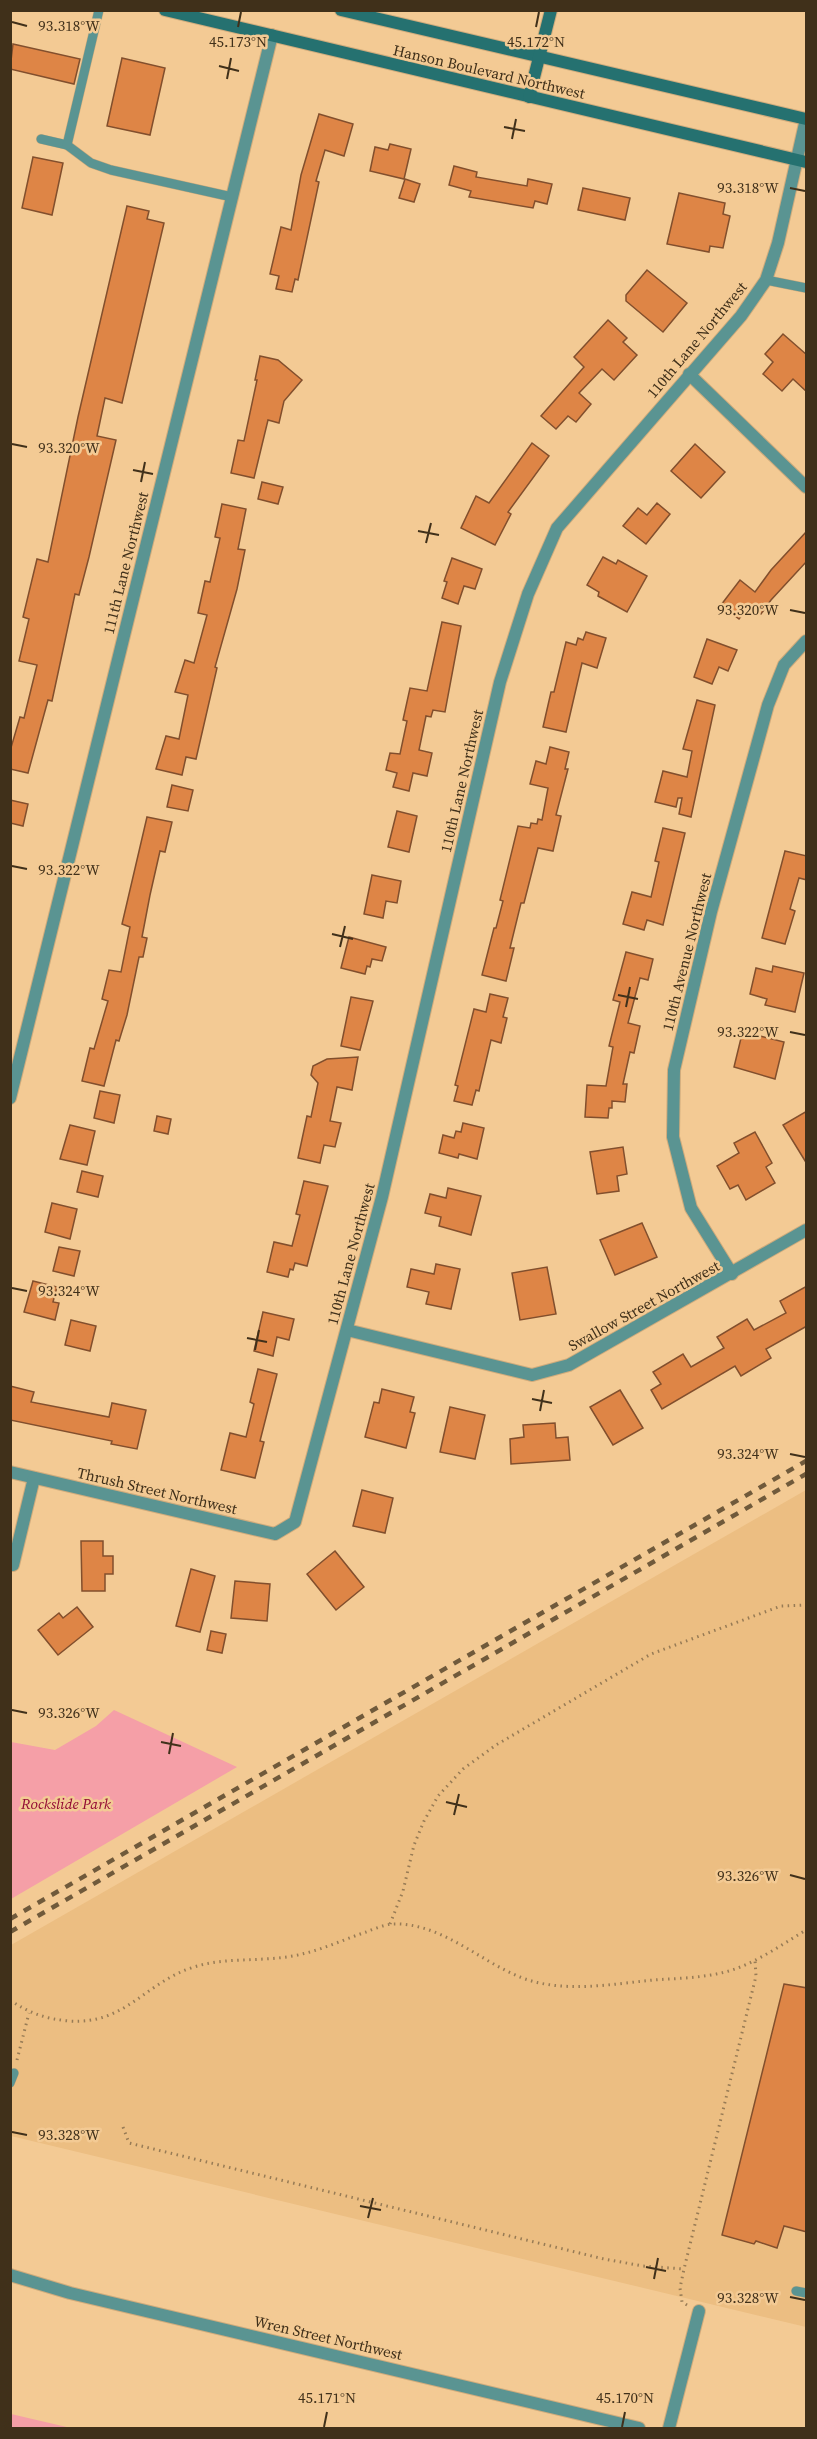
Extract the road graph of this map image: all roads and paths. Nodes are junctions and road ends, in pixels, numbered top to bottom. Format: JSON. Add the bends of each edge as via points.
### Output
{"nodes":[{"id":1,"x":99,"y":10,"type":"edge"},
{"id":2,"x":165,"y":10,"type":"edge"},
{"id":3,"x":341,"y":10,"type":"edge"},
{"id":4,"x":551,"y":10,"type":"edge"},
{"id":5,"x":272,"y":35,"type":"junction"},
{"id":6,"x":540,"y":55,"type":"junction"},
{"id":7,"x":529,"y":97,"type":"junction"},
{"id":8,"x":807,"y":119,"type":"edge"},
{"id":9,"x":41,"y":139,"type":"dead end"},
{"id":10,"x":67,"y":145,"type":"junction"},
{"id":11,"x":802,"y":161,"type":"edge"},
{"id":12,"x":232,"y":197,"type":"junction"},
{"id":13,"x":766,"y":280,"type":"junction"},
{"id":14,"x":807,"y":288,"type":"edge"},
{"id":15,"x":689,"y":374,"type":"junction"},
{"id":16,"x":807,"y":487,"type":"edge"},
{"id":17,"x":807,"y":641,"type":"edge"},
{"id":18,"x":10,"y":1098,"type":"edge"},
{"id":19,"x":807,"y":1230,"type":"edge"},
{"id":20,"x":732,"y":1274,"type":"junction"},
{"id":21,"x":347,"y":1330,"type":"junction"},
{"id":22,"x":10,"y":1472,"type":"edge"},
{"id":23,"x":34,"y":1478,"type":"junction"},
{"id":24,"x":295,"y":1522,"type":"joint"},
{"id":25,"x":13,"y":1565,"type":"dead end"},
{"id":26,"x":807,"y":1605,"type":"edge"},
{"id":27,"x":390,"y":1924,"type":"junction"},
{"id":28,"x":807,"y":1930,"type":"edge"},
{"id":29,"x":755,"y":1959,"type":"junction"},
{"id":30,"x":10,"y":2000,"type":"edge"},
{"id":31,"x":29,"y":2013,"type":"junction"},
{"id":32,"x":14,"y":2073,"type":"joint"},
{"id":33,"x":10,"y":2083,"type":"edge"},
{"id":34,"x":123,"y":2127,"type":"dead end"},
{"id":35,"x":684,"y":2269,"type":"junction"},
{"id":36,"x":10,"y":2275,"type":"edge"},
{"id":37,"x":796,"y":2291,"type":"dead end"},
{"id":38,"x":807,"y":2293,"type":"edge"},
{"id":39,"x":699,"y":2311,"type":"joint"},
{"id":40,"x":639,"y":2428,"type":"edge"},
{"id":41,"x":669,"y":2428,"type":"edge"}],
"edges":[{"from":1,"to":10,"type":"lane"},
{"from":2,"to":5,"type":"main road","name":"Hanson Boulevard Northwest"},
{"from":3,"to":6,"type":"main road","name":"Hanson Boulevard Northwest"},
{"from":4,"to":6,"type":"main road"},
{"from":5,"to":7,"type":"main road","name":"Hanson Boulevard Northwest"},
{"from":5,"to":12,"type":"street","name":"111th Lane Northwest"},
{"from":6,"to":7,"type":"main road"},
{"from":6,"to":8,"type":"main road","name":"Hanson Boulevard Northwest"},
{"from":7,"to":11,"type":"main road","name":"Hanson Boulevard Northwest"},
{"from":8,"to":11,"type":"street","name":"110th Lane Northwest"},
{"from":9,"to":10,"type":"lane"},
{"from":10,"to":12,"type":"lane","via":[[91,163],[111,170]]},
{"from":11,"to":13,"type":"street","name":"110th Lane Northwest"},
{"from":12,"to":18,"type":"street","name":"111th Lane Northwest"},
{"from":13,"to":14,"type":"lane"},
{"from":13,"to":15,"type":"street","name":"110th Lane Northwest","via":[[741,316]]},
{"from":15,"to":16,"type":"street"},
{"from":15,"to":21,"type":"street","name":"110th Lane Northwest","via":[[557,528],[528,594],[500,682],[382,1197]]},
{"from":17,"to":20,"type":"street","name":"110th Avenue Northwest","via":[[784,665],[768,705],[711,912],[674,1070],[673,1137],[691,1208]]},
{"from":19,"to":20,"type":"street","name":"Swallow Street Northwest"},
{"from":20,"to":21,"type":"street","name":"Swallow Street Northwest","via":[[569,1365],[532,1375]]},
{"from":21,"to":24,"type":"street","name":"110th Lane Northwest"},
{"from":22,"to":23,"type":"street","name":"Thrush Street Northwest"},
{"from":23,"to":24,"type":"street","name":"Thrush Street Northwest","via":[[275,1534]]},
{"from":23,"to":25,"type":"street"},
{"from":26,"to":27,"type":"path","via":[[760,1612],[651,1654],[463,1768],[438,1796],[423,1821]]},
{"from":27,"to":29,"type":"path","via":[[428,1929],[520,1977],[543,1984],[598,1985],[710,1976]]},
{"from":27,"to":31,"type":"path","via":[[303,1954],[194,1967],[172,1975],[130,2005],[97,2020],[57,2020]]},
{"from":28,"to":29,"type":"path"},
{"from":29,"to":35,"type":"path","via":[[756,1976]]},
{"from":30,"to":31,"type":"path"},
{"from":31,"to":32,"type":"path"},
{"from":32,"to":33,"type":"lane"},
{"from":34,"to":35,"type":"path","via":[[129,2143],[604,2259]]},
{"from":35,"to":39,"type":"path","via":[[682,2302]]},
{"from":36,"to":40,"type":"street","name":"Wren Street Northwest","via":[[70,2293]]},
{"from":37,"to":38,"type":"lane"},
{"from":39,"to":41,"type":"street"}]}
